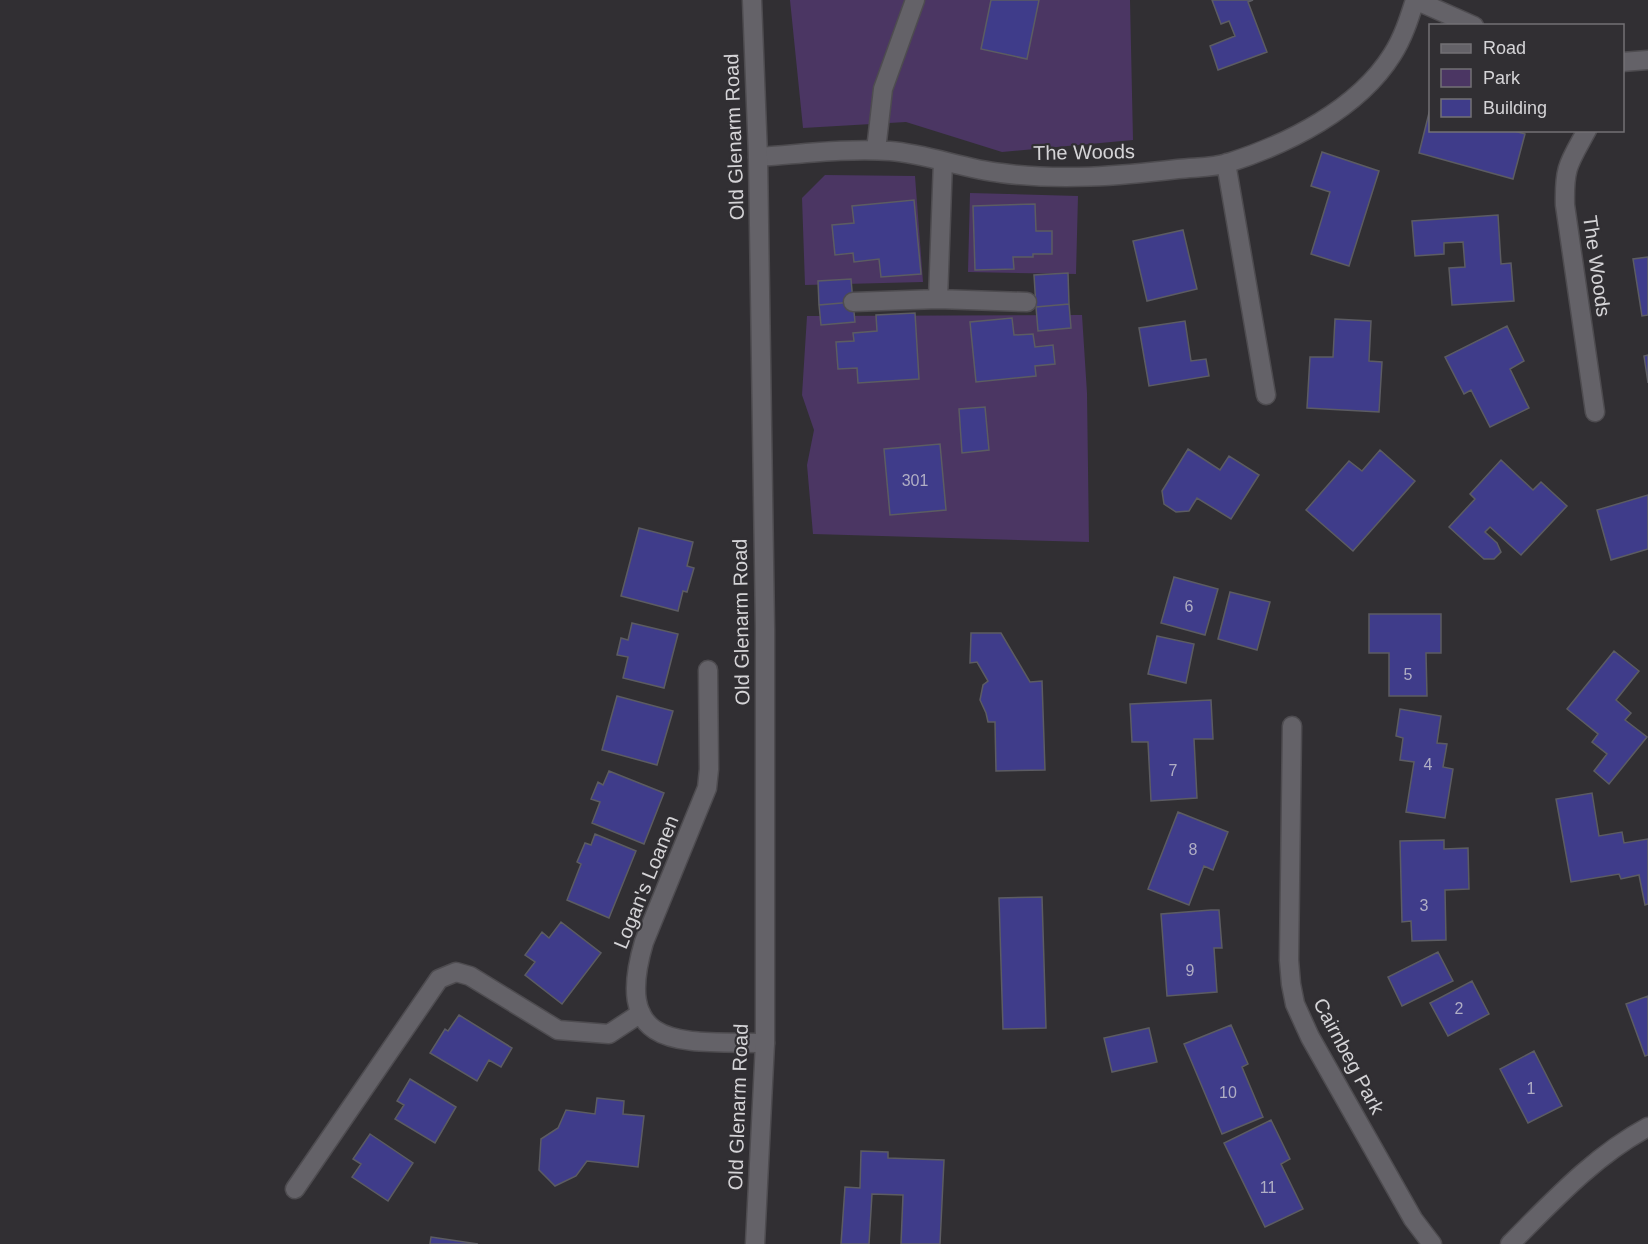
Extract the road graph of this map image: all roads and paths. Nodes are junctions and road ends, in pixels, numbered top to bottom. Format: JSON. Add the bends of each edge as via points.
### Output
{"nodes":[{"id":1,"x":752,"y":0,"type":"edge"},
{"id":2,"x":915,"y":0,"type":"edge"},
{"id":3,"x":1415,"y":0,"type":"edge"},
{"id":4,"x":1469,"y":24,"type":"edge"},
{"id":5,"x":1648,"y":60,"type":"edge"},
{"id":6,"x":1624,"y":62,"type":"edge"},
{"id":7,"x":1586,"y":132,"type":"edge"},
{"id":8,"x":876,"y":150,"type":"junction"},
{"id":9,"x":758,"y":157,"type":"junction"},
{"id":10,"x":943,"y":161,"type":"junction"},
{"id":11,"x":1226,"y":164,"type":"junction"},
{"id":12,"x":938,"y":299,"type":"junction"},
{"id":13,"x":853,"y":302,"type":"dead end"},
{"id":14,"x":1027,"y":302,"type":"dead end"},
{"id":15,"x":1266,"y":395,"type":"dead end"},
{"id":16,"x":1595,"y":412,"type":"dead end"},
{"id":17,"x":708,"y":670,"type":"dead end"},
{"id":18,"x":1292,"y":726,"type":"dead end"},
{"id":19,"x":641,"y":1013,"type":"junction"},
{"id":20,"x":765,"y":1043,"type":"junction"},
{"id":21,"x":1648,"y":1127,"type":"edge"},
{"id":22,"x":295,"y":1189,"type":"dead end"},
{"id":23,"x":756,"y":1244,"type":"edge"},
{"id":24,"x":1432,"y":1244,"type":"edge"},
{"id":25,"x":1510,"y":1244,"type":"edge"}],
"edges":[{"from":1,"to":9,"type":"street","name":"Old Glenarm Road"},
{"from":2,"to":8,"type":"street","via":[[884,89]]},
{"from":3,"to":4,"type":"street","name":"The Woods"},
{"from":3,"to":11,"type":"street","name":"The Woods","via":[[1406,30],[1392,55],[1353,97],[1296,135]]},
{"from":5,"to":6,"type":"street"},
{"from":7,"to":16,"type":"street","name":"The Woods","via":[[1564,178]]},
{"from":8,"to":9,"type":"street","name":"The Woods"},
{"from":8,"to":10,"type":"street","name":"The Woods"},
{"from":9,"to":20,"type":"street","name":"Old Glenarm Road","via":[[765,629]]},
{"from":10,"to":11,"type":"street","name":"The Woods","via":[[999,173],[1045,177],[1124,175]]},
{"from":10,"to":12,"type":"street"},
{"from":11,"to":15,"type":"street"},
{"from":12,"to":13,"type":"street"},
{"from":12,"to":14,"type":"street"},
{"from":17,"to":19,"type":"street","name":"Logan's Loanen","via":[[707,788],[644,942],[638,965]]},
{"from":18,"to":24,"type":"street","name":"Cairnbeg Park","via":[[1288,960],[1295,1004],[1407,1209]]},
{"from":19,"to":20,"type":"street","via":[[653,1029],[678,1041]]},
{"from":19,"to":22,"type":"street","via":[[609,1034],[558,1030],[470,976],[456,972],[439,979]]},
{"from":20,"to":23,"type":"street","name":"Old Glenarm Road"},
{"from":21,"to":25,"type":"street","via":[[1585,1170]]}]}
